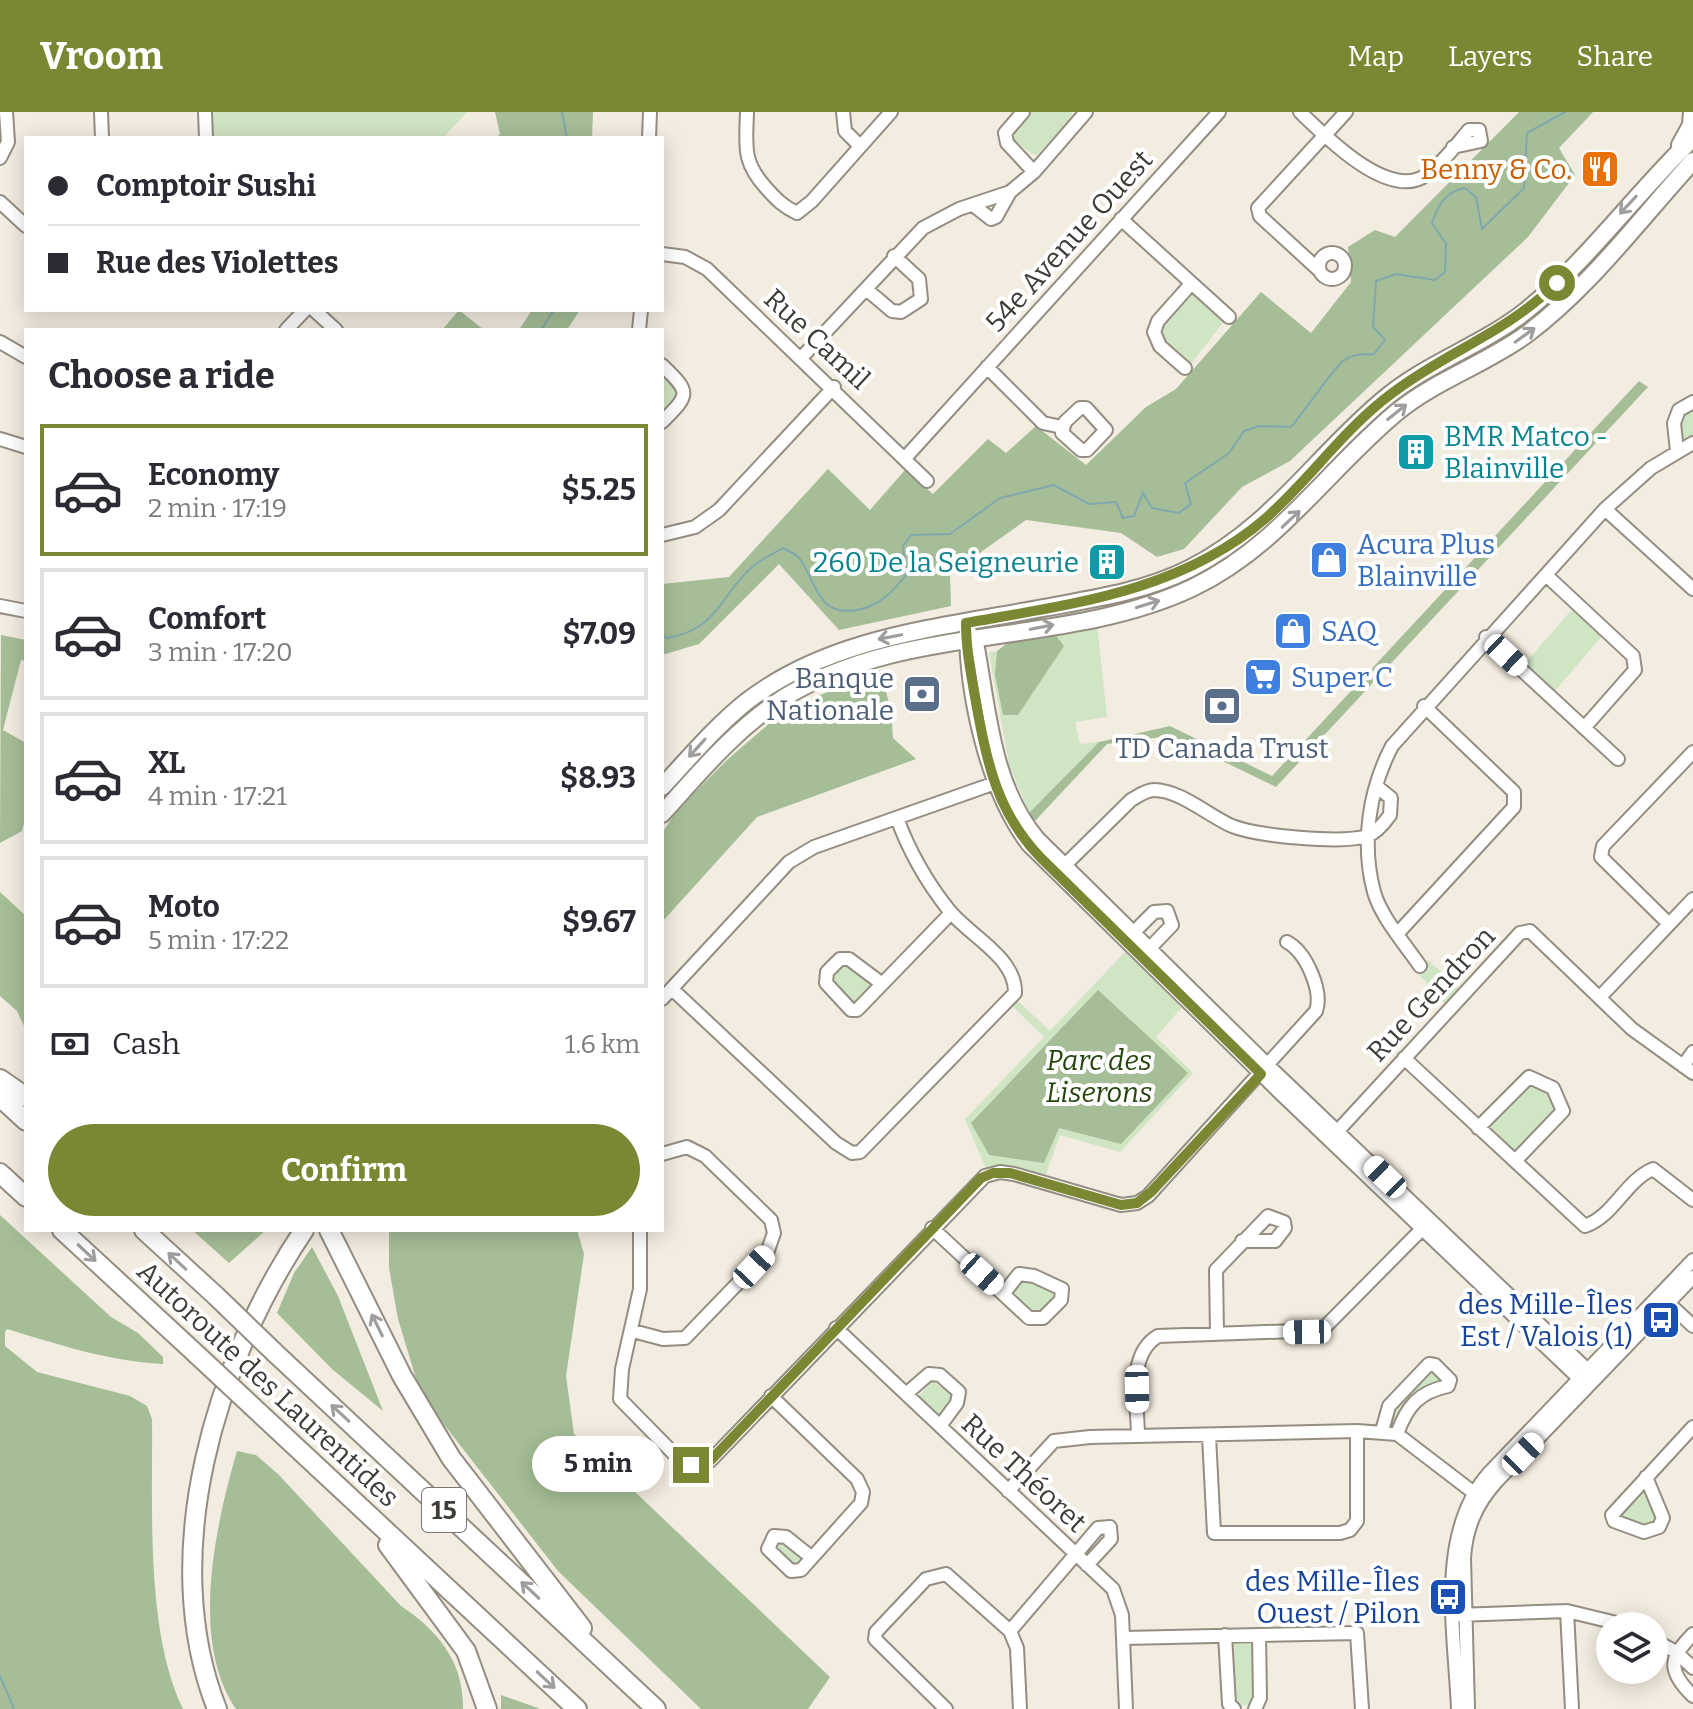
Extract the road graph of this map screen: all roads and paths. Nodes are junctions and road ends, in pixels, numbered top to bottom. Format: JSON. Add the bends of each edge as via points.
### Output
{"nodes":[{"id":1,"x":6,"y":112,"type":"edge"},
{"id":2,"x":101,"y":112,"type":"edge"},
{"id":3,"x":205,"y":112,"type":"edge"},
{"id":4,"x":650,"y":112,"type":"edge"},
{"id":5,"x":747,"y":112,"type":"edge"},
{"id":6,"x":843,"y":112,"type":"edge"},
{"id":7,"x":891,"y":112,"type":"edge"},
{"id":8,"x":1023,"y":112,"type":"edge"},
{"id":9,"x":1219,"y":112,"type":"edge"},
{"id":10,"x":1300,"y":112,"type":"edge"},
{"id":11,"x":1346,"y":112,"type":"edge"},
{"id":12,"x":1692,"y":112,"type":"edge"},
{"id":13,"x":1083,"y":113,"type":"edge"},
{"id":14,"x":1324,"y":135,"type":"junction"},
{"id":15,"x":102,"y":136,"type":"edge"},
{"id":16,"x":206,"y":136,"type":"edge"},
{"id":17,"x":649,"y":136,"type":"edge"},
{"id":18,"x":1693,"y":138,"type":"edge"},
{"id":19,"x":859,"y":145,"type":"junction"},
{"id":20,"x":1453,"y":147,"type":"dead end"},
{"id":21,"x":1673,"y":157,"type":"junction"},
{"id":22,"x":0,"y":158,"type":"edge"},
{"id":23,"x":1693,"y":161,"type":"edge"},
{"id":24,"x":1034,"y":172,"type":"junction"},
{"id":25,"x":1010,"y":192,"type":"junction"},
{"id":26,"x":0,"y":202,"type":"edge"},
{"id":27,"x":973,"y":205,"type":"junction"},
{"id":28,"x":1121,"y":219,"type":"junction"},
{"id":29,"x":24,"y":224,"type":"edge"},
{"id":30,"x":664,"y":254,"type":"edge"},
{"id":31,"x":894,"y":256,"type":"junction"},
{"id":32,"x":1320,"y":271,"type":"dead end"},
{"id":33,"x":1190,"y":285,"type":"junction"},
{"id":34,"x":866,"y":289,"type":"junction"},
{"id":35,"x":303,"y":312,"type":"edge"},
{"id":36,"x":316,"y":312,"type":"edge"},
{"id":37,"x":1229,"y":317,"type":"dead end"},
{"id":38,"x":288,"y":328,"type":"edge"},
{"id":39,"x":334,"y":328,"type":"edge"},
{"id":40,"x":0,"y":342,"type":"edge"},
{"id":41,"x":1480,"y":342,"type":"junction"},
{"id":42,"x":24,"y":356,"type":"edge"},
{"id":43,"x":802,"y":357,"type":"junction"},
{"id":44,"x":1489,"y":358,"type":"junction"},
{"id":45,"x":664,"y":367,"type":"edge"},
{"id":46,"x":987,"y":367,"type":"junction"},
{"id":47,"x":1185,"y":368,"type":"dead end"},
{"id":48,"x":834,"y":387,"type":"junction"},
{"id":49,"x":1693,"y":402,"type":"edge"},
{"id":50,"x":664,"y":420,"type":"edge"},
{"id":51,"x":1062,"y":427,"type":"dead end"},
{"id":52,"x":0,"y":439,"type":"edge"},
{"id":53,"x":24,"y":446,"type":"edge"},
{"id":54,"x":1687,"y":448,"type":"edge"},
{"id":55,"x":906,"y":457,"type":"junction"},
{"id":56,"x":1320,"y":463,"type":"junction"},
{"id":57,"x":1333,"y":476,"type":"junction"},
{"id":58,"x":927,"y":481,"type":"dead end"},
{"id":59,"x":1605,"y":509,"type":"junction"},
{"id":60,"x":664,"y":535,"type":"edge"},
{"id":61,"x":1235,"y":542,"type":"junction"},
{"id":62,"x":1245,"y":557,"type":"junction"},
{"id":63,"x":1546,"y":575,"type":"junction"},
{"id":64,"x":1693,"y":589,"type":"edge"},
{"id":65,"x":0,"y":606,"type":"edge"},
{"id":66,"x":24,"y":611,"type":"edge"},
{"id":67,"x":966,"y":623,"type":"junction"},
{"id":68,"x":1486,"y":637,"type":"junction"},
{"id":69,"x":970,"y":640,"type":"junction"},
{"id":70,"x":1424,"y":706,"type":"junction"},
{"id":71,"x":735,"y":711,"type":"junction"},
{"id":72,"x":746,"y":725,"type":"junction"},
{"id":73,"x":1584,"y":728,"type":"junction"},
{"id":74,"x":1693,"y":752,"type":"edge"},
{"id":75,"x":1618,"y":759,"type":"dead end"},
{"id":76,"x":999,"y":782,"type":"junction"},
{"id":77,"x":664,"y":785,"type":"edge"},
{"id":78,"x":1376,"y":786,"type":"junction"},
{"id":79,"x":664,"y":812,"type":"edge"},
{"id":80,"x":897,"y":818,"type":"junction"},
{"id":81,"x":1367,"y":836,"type":"junction"},
{"id":82,"x":1061,"y":869,"type":"junction"},
{"id":83,"x":1693,"y":899,"type":"edge"},
{"id":84,"x":951,"y":913,"type":"junction"},
{"id":85,"x":1669,"y":924,"type":"junction"},
{"id":86,"x":1398,"y":933,"type":"junction"},
{"id":87,"x":1130,"y":936,"type":"junction"},
{"id":88,"x":1287,"y":942,"type":"dead end"},
{"id":89,"x":1146,"y":952,"type":"junction"},
{"id":90,"x":1420,"y":966,"type":"dead end"},
{"id":91,"x":881,"y":983,"type":"junction"},
{"id":92,"x":672,"y":989,"type":"junction"},
{"id":93,"x":1601,"y":996,"type":"junction"},
{"id":94,"x":664,"y":997,"type":"edge"},
{"id":95,"x":1693,"y":1052,"type":"edge"},
{"id":96,"x":1404,"y":1058,"type":"junction"},
{"id":97,"x":1265,"y":1069,"type":"junction"},
{"id":98,"x":1688,"y":1070,"type":"edge"},
{"id":99,"x":0,"y":1079,"type":"edge"},
{"id":100,"x":24,"y":1096,"type":"edge"},
{"id":101,"x":0,"y":1097,"type":"edge"},
{"id":102,"x":24,"y":1119,"type":"edge"},
{"id":103,"x":1478,"y":1128,"type":"junction"},
{"id":104,"x":1333,"y":1136,"type":"junction"},
{"id":105,"x":664,"y":1153,"type":"edge"},
{"id":106,"x":1515,"y":1161,"type":"junction"},
{"id":107,"x":0,"y":1173,"type":"edge"},
{"id":108,"x":24,"y":1195,"type":"edge"},
{"id":109,"x":1693,"y":1200,"type":"edge"},
{"id":110,"x":1427,"y":1225,"type":"junction"},
{"id":111,"x":932,"y":1228,"type":"junction"},
{"id":112,"x":64,"y":1232,"type":"edge"},
{"id":113,"x":146,"y":1232,"type":"edge"},
{"id":114,"x":290,"y":1232,"type":"edge"},
{"id":115,"x":303,"y":1232,"type":"edge"},
{"id":116,"x":330,"y":1232,"type":"edge"},
{"id":117,"x":640,"y":1232,"type":"edge"},
{"id":118,"x":1242,"y":1241,"type":"dead end"},
{"id":119,"x":1693,"y":1260,"type":"edge"},
{"id":120,"x":1693,"y":1277,"type":"edge"},
{"id":121,"x":1004,"y":1293,"type":"junction"},
{"id":122,"x":1664,"y":1299,"type":"junction"},
{"id":123,"x":1693,"y":1326,"type":"edge"},
{"id":124,"x":836,"y":1328,"type":"junction"},
{"id":125,"x":633,"y":1331,"type":"junction"},
{"id":126,"x":1217,"y":1333,"type":"junction"},
{"id":127,"x":1588,"y":1378,"type":"junction"},
{"id":128,"x":907,"y":1393,"type":"junction"},
{"id":129,"x":771,"y":1396,"type":"junction"},
{"id":130,"x":940,"y":1426,"type":"junction"},
{"id":131,"x":1693,"y":1427,"type":"edge"},
{"id":132,"x":1357,"y":1431,"type":"junction"},
{"id":133,"x":1382,"y":1431,"type":"junction"},
{"id":134,"x":1397,"y":1434,"type":"junction"},
{"id":135,"x":1138,"y":1436,"type":"junction"},
{"id":136,"x":1209,"y":1436,"type":"junction"},
{"id":137,"x":1646,"y":1477,"type":"junction"},
{"id":138,"x":1008,"y":1491,"type":"junction"},
{"id":139,"x":1478,"y":1496,"type":"junction"},
{"id":140,"x":365,"y":1513,"type":"junction"},
{"id":141,"x":1076,"y":1555,"type":"junction"},
{"id":142,"x":811,"y":1557,"type":"dead end"},
{"id":143,"x":1087,"y":1565,"type":"junction"},
{"id":144,"x":1567,"y":1611,"type":"junction"},
{"id":145,"x":1460,"y":1615,"type":"junction"},
{"id":146,"x":1596,"y":1618,"type":"edge"},
{"id":147,"x":1010,"y":1631,"type":"junction"},
{"id":148,"x":1693,"y":1634,"type":"edge"},
{"id":149,"x":1225,"y":1635,"type":"junction"},
{"id":150,"x":1259,"y":1635,"type":"junction"},
{"id":151,"x":1124,"y":1638,"type":"junction"},
{"id":152,"x":1668,"y":1648,"type":"edge"},
{"id":153,"x":1676,"y":1652,"type":"junction"},
{"id":154,"x":608,"y":1663,"type":"junction"},
{"id":155,"x":1693,"y":1668,"type":"edge"},
{"id":156,"x":1693,"y":1696,"type":"edge"},
{"id":157,"x":207,"y":1709,"type":"edge"},
{"id":158,"x":217,"y":1709,"type":"edge"},
{"id":159,"x":487,"y":1709,"type":"edge"},
{"id":160,"x":577,"y":1709,"type":"edge"},
{"id":161,"x":656,"y":1709,"type":"edge"},
{"id":162,"x":946,"y":1709,"type":"edge"},
{"id":163,"x":1020,"y":1709,"type":"edge"},
{"id":164,"x":1126,"y":1709,"type":"edge"},
{"id":165,"x":1234,"y":1709,"type":"edge"},
{"id":166,"x":1255,"y":1709,"type":"edge"},
{"id":167,"x":1362,"y":1709,"type":"edge"},
{"id":168,"x":1458,"y":1709,"type":"edge"},
{"id":169,"x":1468,"y":1709,"type":"edge"},
{"id":170,"x":1572,"y":1709,"type":"edge"}],
"edges":[{"from":1,"to":22,"type":"street","via":[[8,142]]},
{"from":2,"to":15,"type":"street"},
{"from":3,"to":16,"type":"street"},
{"from":4,"to":17,"type":"street"},
{"from":5,"to":19,"type":"street","via":[[750,171],[784,207],[797,213]]},
{"from":6,"to":19,"type":"street","via":[[845,131]]},
{"from":7,"to":19,"type":"street"},
{"from":8,"to":24,"type":"street","via":[[1005,133],[1007,143]]},
{"from":9,"to":28,"type":"street","name":"54e Avenue Ouest"},
{"from":10,"to":14,"type":"street"},
{"from":11,"to":14,"type":"street"},
{"from":12,"to":21,"type":"main road","via":[[1691,125]]},
{"from":13,"to":24,"type":"street"},
{"from":14,"to":20,"type":"street","via":[[1366,168],[1403,181],[1426,175]]},
{"from":14,"to":32,"type":"street","via":[[1258,208],[1260,216]]},
{"from":18,"to":21,"type":"main road"},
{"from":21,"to":41,"type":"main road","one_way":true,"via":[[1551,289]]},
{"from":44,"to":23,"type":"main road","one_way":true,"via":[[1564,301]]},
{"from":24,"to":25,"type":"street"},
{"from":25,"to":27,"type":"street"},
{"from":25,"to":27,"type":"street","via":[[991,219]]},
{"from":26,"to":29,"type":"street"},
{"from":27,"to":31,"type":"street","via":[[923,228]]},
{"from":28,"to":33,"type":"street"},
{"from":28,"to":46,"type":"street","name":"54e Avenue Ouest"},
{"from":30,"to":43,"type":"street","name":"Rue Camil","via":[[685,257],[707,269]]},
{"from":31,"to":34,"type":"street"},
{"from":31,"to":34,"type":"street","via":[[919,279],[921,299],[901,312],[892,311]]},
{"from":33,"to":37,"type":"street"},
{"from":33,"to":47,"type":"street","via":[[1154,332],[1160,346]]},
{"from":34,"to":43,"type":"street"},
{"from":35,"to":38,"type":"street"},
{"from":36,"to":39,"type":"street"},
{"from":40,"to":42,"type":"street"},
{"from":41,"to":44,"type":"main road"},
{"from":41,"to":56,"type":"main road","via":[[1391,394]]},
{"from":43,"to":48,"type":"street","name":"Rue Camil"},
{"from":57,"to":44,"type":"main road","one_way":true,"via":[[1406,405]]},
{"from":45,"to":50,"type":"street","via":[[685,393]]},
{"from":46,"to":51,"type":"street","via":[[1043,423]]},
{"from":46,"to":55,"type":"street","name":"54e Avenue Ouest"},
{"from":48,"to":55,"type":"street","name":"Rue Camil"},
{"from":48,"to":60,"type":"street","via":[[719,510],[681,533]]},
{"from":49,"to":54,"type":"street","via":[[1679,410],[1674,423]]},
{"from":52,"to":53,"type":"street"},
{"from":54,"to":59,"type":"street","via":[[1651,468]]},
{"from":55,"to":58,"type":"street","name":"Rue Camil"},
{"from":56,"to":57,"type":"main road"},
{"from":56,"to":61,"type":"main road"},
{"from":62,"to":57,"type":"main road","one_way":true,"via":[[1288,523]]},
{"from":59,"to":63,"type":"street"},
{"from":59,"to":64,"type":"street"},
{"from":61,"to":62,"type":"main road"},
{"from":61,"to":67,"type":"main road","via":[[1148,585]]},
{"from":69,"to":62,"type":"main road","one_way":true,"via":[[1152,603],[1202,583]]},
{"from":63,"to":68,"type":"street"},
{"from":63,"to":73,"type":"street","via":[[1635,663],[1635,670]]},
{"from":65,"to":66,"type":"street"},
{"from":67,"to":69,"type":"street"},
{"from":67,"to":71,"type":"main road","one_way":true,"via":[[830,655],[785,676]]},
{"from":68,"to":70,"type":"street"},
{"from":68,"to":73,"type":"street"},
{"from":69,"to":72,"type":"main road","via":[[836,672]]},
{"from":69,"to":76,"type":"street"},
{"from":70,"to":78,"type":"street","via":[[1392,746]]},
{"from":70,"to":86,"type":"street","via":[[1499,774],[1514,792],[1514,807]]},
{"from":71,"to":72,"type":"main road"},
{"from":71,"to":77,"type":"main road","one_way":true},
{"from":72,"to":79,"type":"main road"},
{"from":73,"to":75,"type":"street"},
{"from":74,"to":85,"type":"street","via":[[1603,846],[1601,857]]},
{"from":76,"to":80,"type":"street"},
{"from":76,"to":82,"type":"street","via":[[1018,832]]},
{"from":78,"to":81,"type":"street"},
{"from":78,"to":81,"type":"street","via":[[1393,806],[1384,823]]},
{"from":80,"to":84,"type":"street","via":[[923,874]]},
{"from":80,"to":92,"type":"street","via":[[814,847],[789,862]]},
{"from":81,"to":82,"type":"street","via":[[1254,833],[1154,790],[1131,800]]},
{"from":81,"to":86,"type":"street","via":[[1375,894]]},
{"from":82,"to":87,"type":"street"},
{"from":83,"to":85,"type":"street"},
{"from":84,"to":91,"type":"street"},
{"from":84,"to":92,"type":"street","via":[[1007,966],[1015,993],[860,1152],[836,1143]]},
{"from":85,"to":93,"type":"street"},
{"from":86,"to":90,"type":"street"},
{"from":87,"to":89,"type":"street"},
{"from":87,"to":89,"type":"street","via":[[1156,910],[1169,913],[1172,925]]},
{"from":88,"to":97,"type":"street","via":[[1300,955],[1319,1001],[1314,1015]]},
{"from":89,"to":97,"type":"street"},
{"from":91,"to":91,"type":"street","via":[[849,959],[840,959],[827,972],[826,983],[851,1010],[870,999]]},
{"from":92,"to":94,"type":"street"},
{"from":93,"to":96,"type":"street","name":"Rue Gendron","via":[[1536,935],[1520,933]]},
{"from":93,"to":98,"type":"street","name":"Rue Gendron","via":[[1632,1029]]},
{"from":95,"to":98,"type":"street","name":"Rue Gendron"},
{"from":96,"to":103,"type":"street"},
{"from":96,"to":104,"type":"street","name":"Rue Gendron"},
{"from":97,"to":104,"type":"street"},
{"from":97,"to":111,"type":"street","via":[[1137,1203],[1116,1204],[996,1172],[977,1181]]},
{"from":99,"to":100,"type":"highway"},
{"from":101,"to":102,"type":"highway"},
{"from":103,"to":106,"type":"street"},
{"from":103,"to":106,"type":"street","via":[[1529,1077],[1553,1088],[1563,1111]]},
{"from":104,"to":110,"type":"street"},
{"from":105,"to":125,"type":"street","via":[[687,1147],[705,1156],[771,1220],[774,1233],[767,1253],[685,1338]]},
{"from":106,"to":109,"type":"street","via":[[1585,1226],[1597,1222],[1653,1169]]},
{"from":107,"to":108,"type":"highway"},
{"from":110,"to":126,"type":"street","via":[[1322,1330]]},
{"from":110,"to":127,"type":"street"},
{"from":111,"to":121,"type":"street"},
{"from":111,"to":124,"type":"street"},
{"from":112,"to":140,"type":"highway","name":"Autoroute des Laurentides","number":"15","one_way":true,"bridge":true},
{"from":154,"to":113,"type":"highway","name":"Autoroute des Laurentides","number":"15","one_way":true,"bridge":true},
{"from":114,"to":157,"type":"highway","via":[[230,1347],[196,1464],[185,1597],[193,1659]]},
{"from":115,"to":158,"type":"highway","via":[[241,1345],[204,1466],[194,1557],[195,1615]]},
{"from":154,"to":116,"type":"highway","one_way":true,"via":[[451,1458],[402,1376]]},
{"from":117,"to":125,"type":"street","via":[[643,1253]]},
{"from":118,"to":126,"type":"street","via":[[1216,1270]]},
{"from":119,"to":122,"type":"street"},
{"from":120,"to":122,"type":"street"},
{"from":121,"to":121,"type":"street","via":[[1029,1318],[1043,1318],[1061,1300],[1062,1289],[1019,1274]]},
{"from":122,"to":123,"type":"street"},
{"from":122,"to":127,"type":"street"},
{"from":124,"to":128,"type":"street","name":"Rue Théoret"},
{"from":124,"to":129,"type":"street"},
{"from":125,"to":129,"type":"street","via":[[620,1399],[691,1465],[710,1461]]},
{"from":126,"to":135,"type":"street","via":[[1158,1336],[1146,1343],[1137,1366]]},
{"from":127,"to":139,"type":"street"},
{"from":128,"to":130,"type":"street","name":"Rue Théoret"},
{"from":128,"to":130,"type":"street","name":"Rue Théoret","via":[[929,1374],[940,1375],[959,1392]]},
{"from":129,"to":142,"type":"street","via":[[857,1479],[863,1492],[861,1503]]},
{"from":130,"to":138,"type":"street","name":"Rue Théoret"},
{"from":131,"to":137,"type":"street"},
{"from":132,"to":133,"type":"street"},
{"from":132,"to":136,"type":"street"},
{"from":132,"to":136,"type":"street","via":[[1357,1521],[1340,1533],[1214,1533]]},
{"from":133,"to":134,"type":"street"},
{"from":133,"to":134,"type":"street","via":[[1389,1406],[1429,1364],[1435,1365],[1450,1380],[1448,1386],[1420,1396],[1405,1413]]},
{"from":134,"to":139,"type":"street"},
{"from":135,"to":136,"type":"street"},
{"from":135,"to":138,"type":"street","via":[[1054,1441]]},
{"from":137,"to":137,"type":"street","via":[[1612,1515],[1614,1521],[1644,1532],[1659,1527],[1663,1518]]},
{"from":138,"to":141,"type":"street","name":"Rue Théoret"},
{"from":139,"to":145,"type":"street","via":[[1455,1540]]},
{"from":140,"to":159,"type":"highway","via":[[466,1651]]},
{"from":140,"to":160,"type":"highway","name":"Autoroute des Laurentides","number":"15","one_way":true},
{"from":141,"to":143,"type":"street","name":"Rue Théoret"},
{"from":141,"to":143,"type":"street","name":"Rue Théoret","via":[[1098,1528],[1110,1527],[1111,1539]]},
{"from":141,"to":147,"type":"street"},
{"from":143,"to":151,"type":"street","name":"Rue Théoret","via":[[1113,1589]]},
{"from":144,"to":145,"type":"street"},
{"from":144,"to":146,"type":"street"},
{"from":144,"to":170,"type":"street"},
{"from":145,"to":168,"type":"street"},
{"from":145,"to":169,"type":"street"},
{"from":147,"to":162,"type":"street","via":[[946,1574],[936,1574],[876,1632],[878,1646]]},
{"from":147,"to":163,"type":"street","via":[[1017,1648]]},
{"from":148,"to":153,"type":"street"},
{"from":149,"to":150,"type":"street"},
{"from":149,"to":151,"type":"street"},
{"from":149,"to":165,"type":"street","via":[[1229,1704]]},
{"from":150,"to":166,"type":"street","via":[[1260,1698]]},
{"from":150,"to":167,"type":"street","via":[[1357,1633]]},
{"from":151,"to":164,"type":"street","name":"Rue Théoret"},
{"from":152,"to":153,"type":"street"},
{"from":153,"to":155,"type":"street"},
{"from":153,"to":156,"type":"street","via":[[1678,1681]]},
{"from":154,"to":161,"type":"highway","name":"Autoroute des Laurentides","number":"15"}]}
